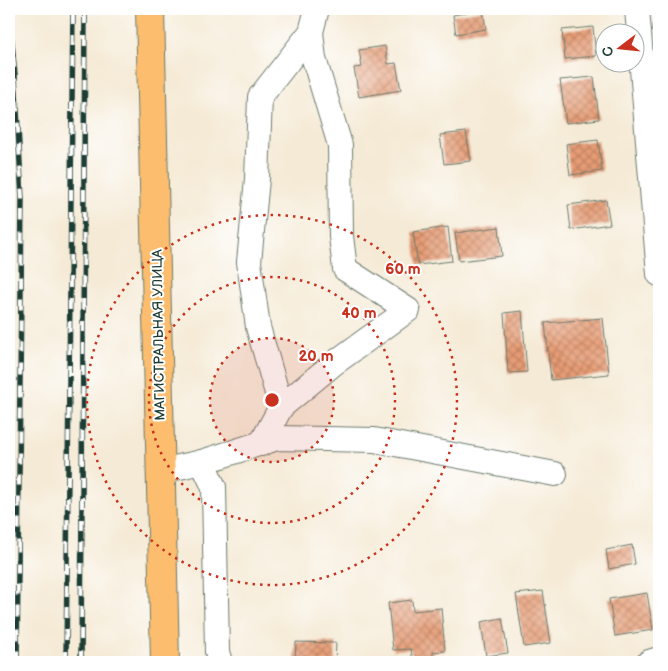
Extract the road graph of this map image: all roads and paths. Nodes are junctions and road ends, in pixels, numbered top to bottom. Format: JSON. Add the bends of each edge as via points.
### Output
{"nodes":[{"id":1,"x":150,"y":9,"type":"edge"},
{"id":2,"x":317,"y":9,"type":"edge"},
{"id":3,"x":637,"y":9,"type":"edge"},
{"id":4,"x":311,"y":32,"type":"junction"},
{"id":5,"x":659,"y":274,"type":"edge"},
{"id":6,"x":281,"y":407,"type":"junction"},
{"id":7,"x":261,"y":444,"type":"junction"},
{"id":8,"x":202,"y":462,"type":"junction"},
{"id":9,"x":161,"y":471,"type":"junction"},
{"id":10,"x":555,"y":474,"type":"dead end"},
{"id":11,"x":659,"y":659,"type":"edge"},
{"id":12,"x":165,"y":662,"type":"edge"},
{"id":13,"x":220,"y":662,"type":"edge"},
{"id":14,"x":649,"y":662,"type":"edge"}],
"edges":[{"from":1,"to":9,"type":"main road","name":"МАГИСТРАЛЬНАЯ УЛИЦА"},
{"from":2,"to":4,"type":"street"},
{"from":3,"to":5,"type":"street"},
{"from":4,"to":6,"type":"street","via":[[260,97],[258,179],[249,262],[258,327]]},
{"from":4,"to":6,"type":"street","via":[[314,59],[340,145],[341,236],[345,269],[408,310],[333,364]]},
{"from":6,"to":7,"type":"street"},
{"from":7,"to":8,"type":"street"},
{"from":7,"to":10,"type":"street","via":[[277,438],[374,440]]},
{"from":8,"to":9,"type":"street"},
{"from":8,"to":13,"type":"street","via":[[214,487],[217,652]]},
{"from":9,"to":12,"type":"main road","name":"МАГИСТРАЛЬНАЯ УЛИЦА"},
{"from":11,"to":14,"type":"street"}]}
